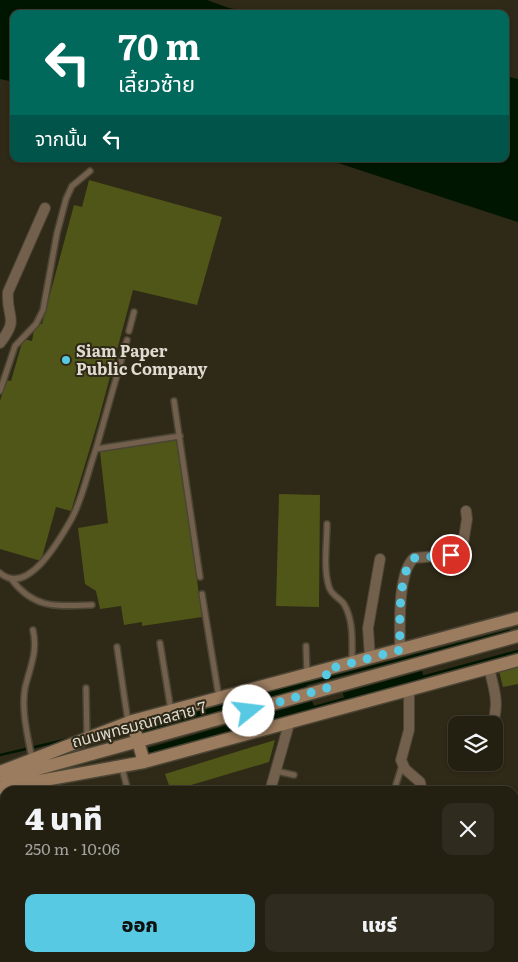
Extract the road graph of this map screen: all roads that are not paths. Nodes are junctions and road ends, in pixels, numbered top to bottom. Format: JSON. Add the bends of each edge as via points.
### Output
{"nodes":[{"id":1,"x":90,"y":171,"type":"dead end"},
{"id":2,"x":45,"y":208,"type":"dead end"},
{"id":3,"x":134,"y":312,"type":"dead end"},
{"id":4,"x":129,"y":332,"type":"dead end"},
{"id":5,"x":127,"y":340,"type":"dead end"},
{"id":6,"x":0,"y":343,"type":"edge"},
{"id":7,"x":0,"y":391,"type":"edge"},
{"id":8,"x":174,"y":401,"type":"dead end"},
{"id":9,"x":180,"y":436,"type":"junction"},
{"id":10,"x":96,"y":448,"type":"junction"},
{"id":11,"x":466,"y":511,"type":"dead end"},
{"id":12,"x":327,"y":524,"type":"dead end"},
{"id":13,"x":380,"y":559,"type":"dead end"},
{"id":14,"x":0,"y":573,"type":"edge"},
{"id":15,"x":200,"y":577,"type":"dead end"},
{"id":16,"x":12,"y":580,"type":"junction"},
{"id":17,"x":202,"y":594,"type":"dead end"},
{"id":18,"x":92,"y":605,"type":"dead end"},
{"id":19,"x":518,"y":618,"type":"edge"},
{"id":20,"x":33,"y":630,"type":"dead end"},
{"id":21,"x":518,"y":636,"type":"edge"},
{"id":22,"x":160,"y":643,"type":"dead end"},
{"id":23,"x":306,"y":646,"type":"dead end"},
{"id":24,"x":117,"y":647,"type":"dead end"},
{"id":25,"x":400,"y":650,"type":"junction"},
{"id":26,"x":370,"y":658,"type":"junction"},
{"id":27,"x":518,"y":660,"type":"edge"},
{"id":28,"x":352,"y":663,"type":"junction"},
{"id":29,"x":489,"y":668,"type":"junction"},
{"id":30,"x":325,"y":670,"type":"junction"},
{"id":31,"x":307,"y":675,"type":"junction"},
{"id":32,"x":330,"y":687,"type":"junction"},
{"id":33,"x":86,"y":688,"type":"dead end"},
{"id":34,"x":409,"y":689,"type":"junction"},
{"id":35,"x":220,"y":698,"type":"junction"},
{"id":36,"x":336,"y":710,"type":"junction"},
{"id":37,"x":172,"y":711,"type":"junction"},
{"id":38,"x":495,"y":716,"type":"edge"},
{"id":39,"x":130,"y":722,"type":"junction"},
{"id":40,"x":289,"y":724,"type":"junction"},
{"id":41,"x":87,"y":738,"type":"junction"},
{"id":42,"x":137,"y":742,"type":"junction"},
{"id":43,"x":32,"y":759,"type":"junction"},
{"id":44,"x":144,"y":762,"type":"junction"},
{"id":45,"x":402,"y":765,"type":"junction"},
{"id":46,"x":122,"y":767,"type":"junction"},
{"id":47,"x":276,"y":771,"type":"junction"},
{"id":48,"x":0,"y":772,"type":"edge"},
{"id":49,"x":294,"y":775,"type":"dead end"},
{"id":50,"x":0,"y":779,"type":"edge"},
{"id":51,"x":12,"y":786,"type":"edge"},
{"id":52,"x":127,"y":786,"type":"edge"},
{"id":53,"x":272,"y":786,"type":"edge"},
{"id":54,"x":396,"y":786,"type":"edge"},
{"id":55,"x":421,"y":786,"type":"edge"}],
"edges":[{"from":1,"to":7,"type":"lane","via":[[72,186],[66,199],[44,310],[16,346]]},
{"from":2,"to":6,"type":"street","via":[[8,292],[13,321]]},
{"from":3,"to":4,"type":"lane"},
{"from":5,"to":10,"type":"lane"},
{"from":8,"to":9,"type":"lane"},
{"from":9,"to":10,"type":"lane"},
{"from":9,"to":15,"type":"lane"},
{"from":10,"to":16,"type":"lane","via":[[73,516],[46,559],[24,577]]},
{"from":11,"to":25,"type":"street","via":[[462,550],[451,555],[414,558],[408,565],[403,587]]},
{"from":12,"to":28,"type":"lane","via":[[327,577],[330,591],[348,611]]},
{"from":13,"to":26,"type":"street","via":[[368,628]]},
{"from":14,"to":16,"type":"lane"},
{"from":16,"to":18,"type":"lane","via":[[46,606]]},
{"from":17,"to":35,"type":"lane"},
{"from":19,"to":25,"type":"main road"},
{"from":20,"to":43,"type":"lane","via":[[36,644],[24,705]]},
{"from":21,"to":32,"type":"main road","name":"ถนนพุทธมณฑลสาย 7"},
{"from":22,"to":37,"type":"lane"},
{"from":23,"to":31,"type":"lane"},
{"from":24,"to":39,"type":"lane"},
{"from":25,"to":26,"type":"main road"},
{"from":26,"to":28,"type":"main road"},
{"from":27,"to":29,"type":"main road"},
{"from":28,"to":30,"type":"main road"},
{"from":29,"to":34,"type":"main road"},
{"from":29,"to":38,"type":"street","via":[[497,698]]},
{"from":30,"to":31,"type":"main road"},
{"from":30,"to":32,"type":"main road"},
{"from":31,"to":35,"type":"main road"},
{"from":32,"to":36,"type":"main road"},
{"from":32,"to":42,"type":"main road","name":"ถนนพุทธมณฑลสาย 7"},
{"from":33,"to":41,"type":"lane"},
{"from":34,"to":36,"type":"main road"},
{"from":34,"to":45,"type":"street","via":[[409,730],[402,750]]},
{"from":35,"to":37,"type":"main road"},
{"from":36,"to":40,"type":"main road"},
{"from":37,"to":39,"type":"main road"},
{"from":39,"to":41,"type":"main road"},
{"from":39,"to":42,"type":"main road"},
{"from":40,"to":44,"type":"main road"},
{"from":40,"to":47,"type":"street"},
{"from":41,"to":43,"type":"main road"},
{"from":42,"to":44,"type":"main road"},
{"from":42,"to":50,"type":"main road","name":"ถนนพุทธมณฑลสาย 7"},
{"from":43,"to":48,"type":"main road"},
{"from":44,"to":46,"type":"main road"},
{"from":45,"to":54,"type":"lane"},
{"from":45,"to":55,"type":"street"},
{"from":46,"to":51,"type":"main road"},
{"from":46,"to":52,"type":"lane"},
{"from":47,"to":49,"type":"lane"},
{"from":47,"to":53,"type":"street"}]}
